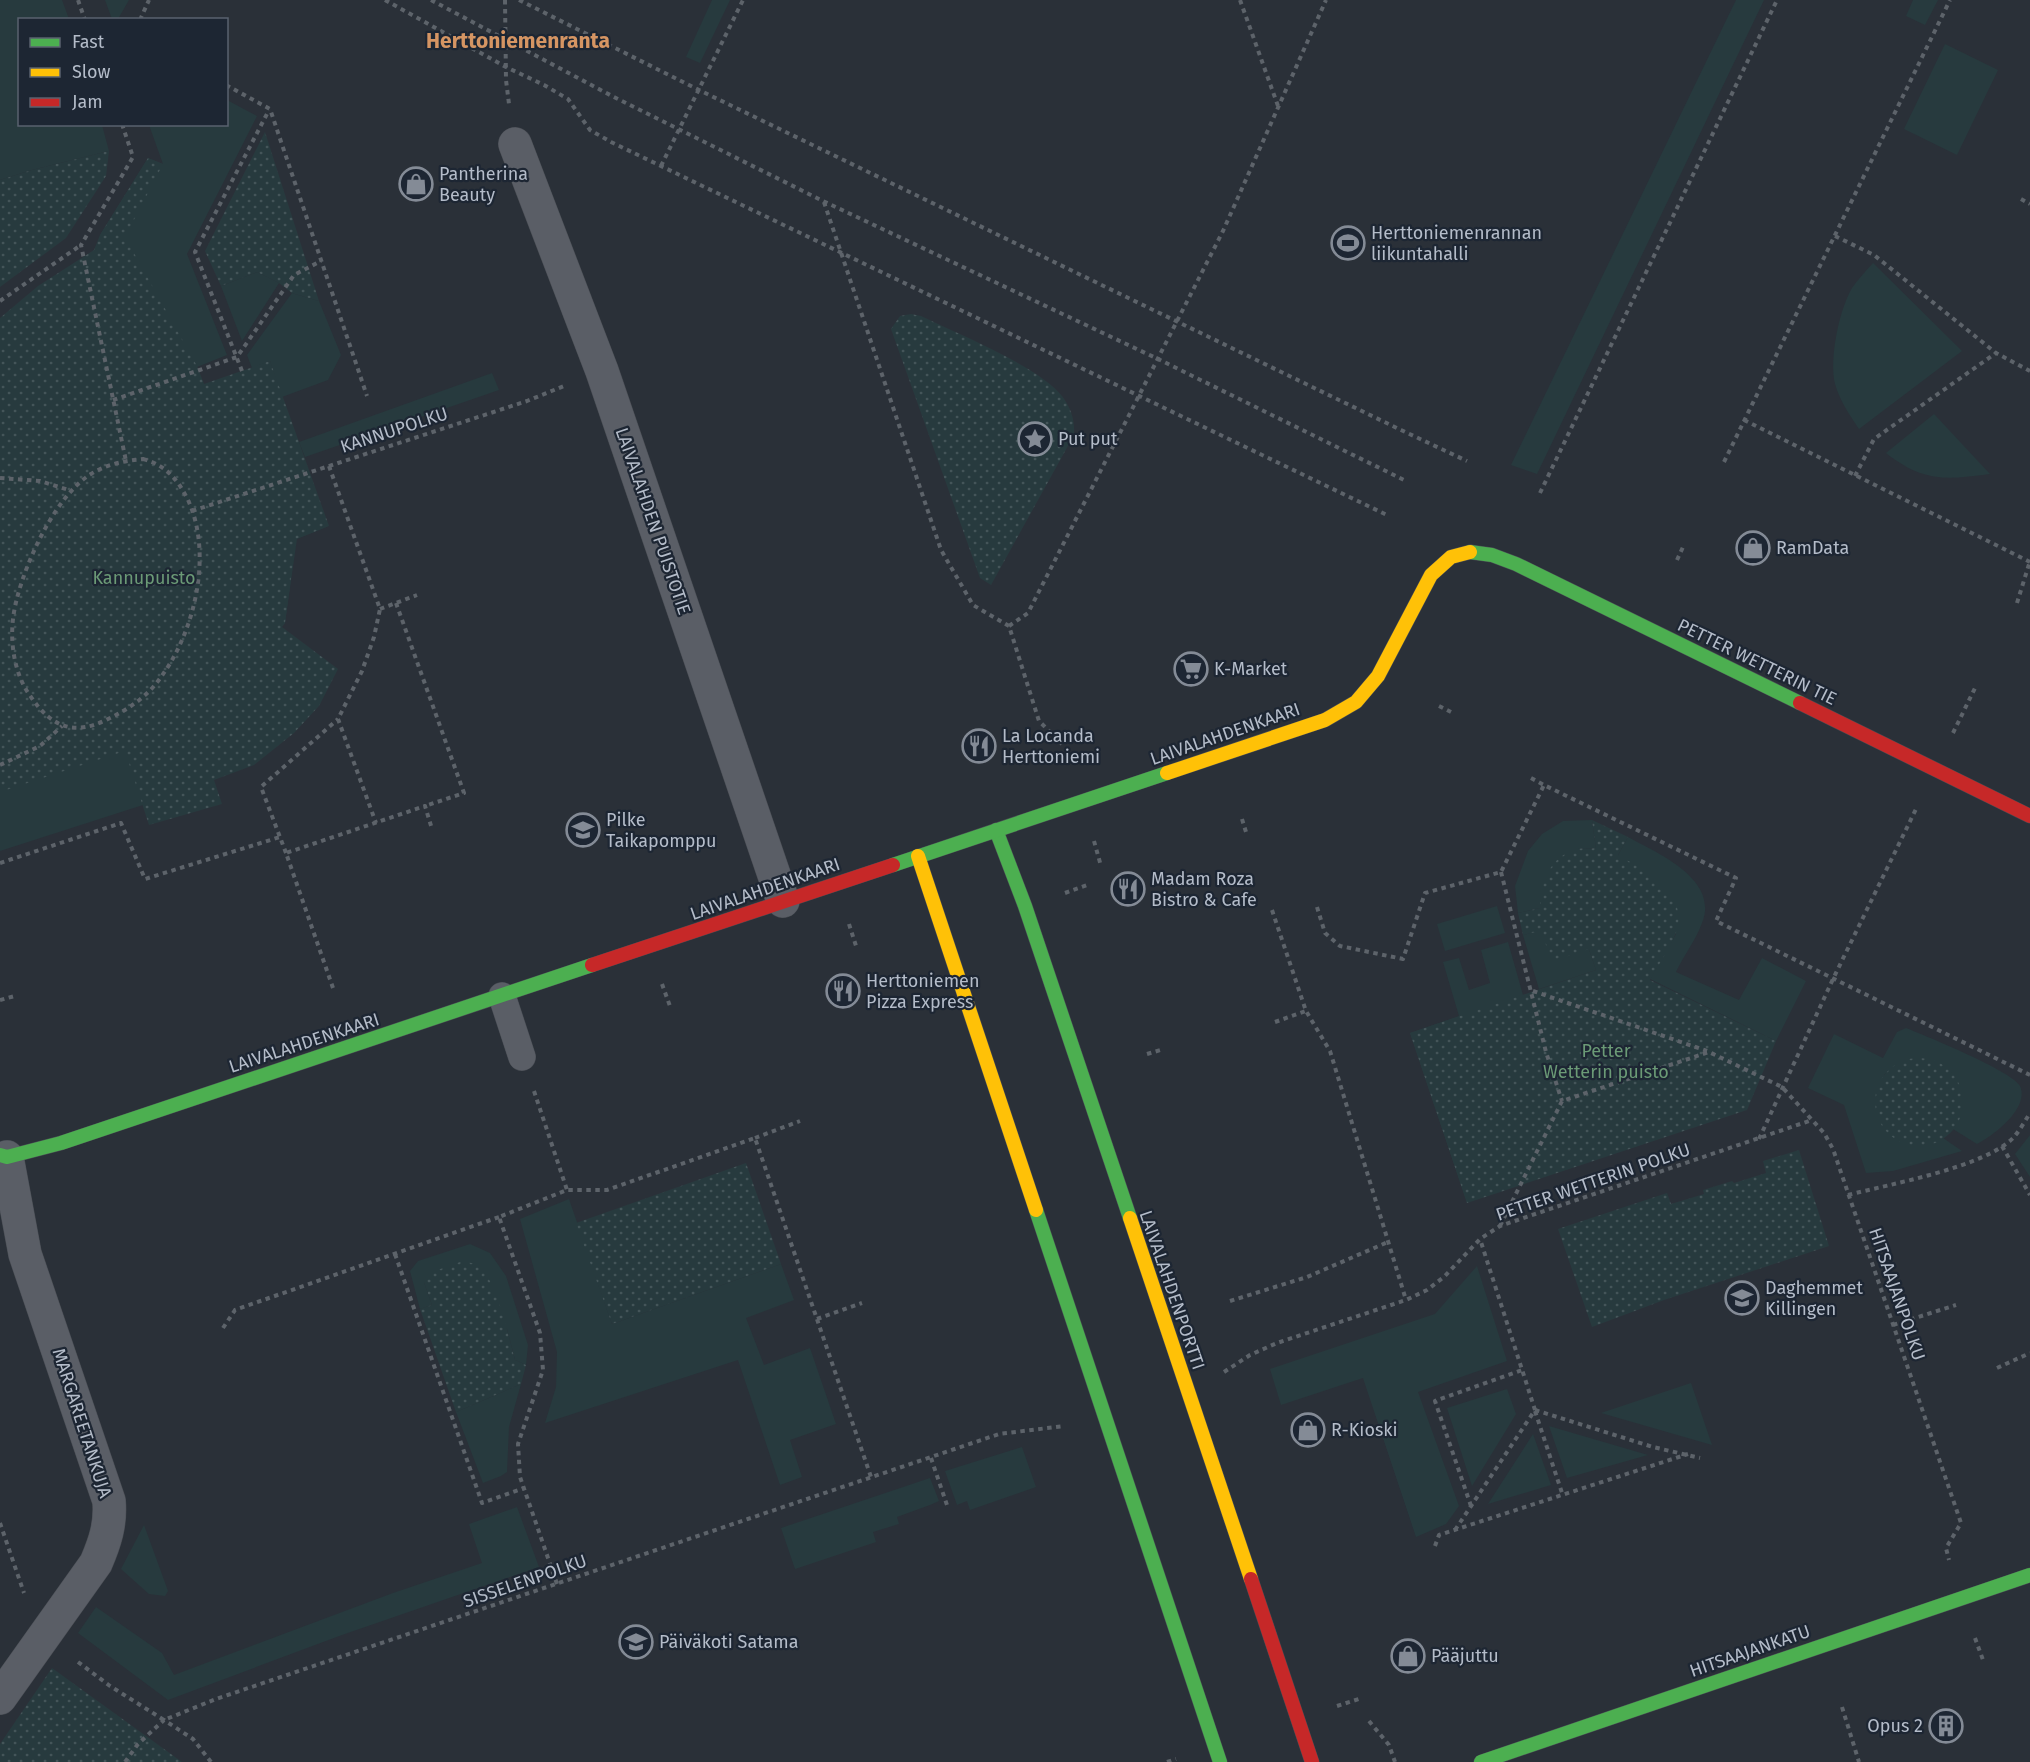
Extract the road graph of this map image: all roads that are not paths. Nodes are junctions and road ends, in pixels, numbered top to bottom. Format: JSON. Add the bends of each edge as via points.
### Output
{"nodes":[{"id":1,"x":515,"y":144,"type":"road end"},
{"id":2,"x":1464,"y":551,"type":"joint"},
{"id":3,"x":2030,"y":816,"type":"edge"},
{"id":4,"x":996,"y":830,"type":"junction"},
{"id":5,"x":918,"y":856,"type":"junction"},
{"id":6,"x":783,"y":901,"type":"junction"},
{"id":7,"x":502,"y":996,"type":"junction"},
{"id":8,"x":522,"y":1057,"type":"road end"},
{"id":9,"x":3,"y":1156,"type":"edge"},
{"id":10,"x":2030,"y":1575,"type":"edge"},
{"id":11,"x":0,"y":1698,"type":"edge"},
{"id":12,"x":1220,"y":1762,"type":"edge"},
{"id":13,"x":1312,"y":1762,"type":"edge"},
{"id":14,"x":1481,"y":1762,"type":"edge"}],
"edges":[{"from":1,"to":6,"type":"street","name":"LAIVALAHDEN PUISTOTIE","via":[[602,371]]},
{"from":2,"to":3,"type":"street","name":"PETTER WETTERIN TIE","via":[[1478,550],[1515,564]]},
{"from":2,"to":4,"type":"street","name":"LAIVALAHDENKAARI","via":[[1439,565],[1431,575],[1378,676],[1343,711]]},
{"from":4,"to":5,"type":"street","name":"LAIVALAHDENKAARI"},
{"from":4,"to":13,"type":"street","name":"LAIVALAHDENPORTTI","via":[[1025,906]]},
{"from":5,"to":6,"type":"street","name":"LAIVALAHDENKAARI"},
{"from":5,"to":12,"type":"street"},
{"from":6,"to":7,"type":"street","name":"LAIVALAHDENKAARI"},
{"from":7,"to":8,"type":"lane"},
{"from":7,"to":9,"type":"street","name":"LAIVALAHDENKAARI","via":[[61,1143]]},
{"from":9,"to":11,"type":"street","name":"MARGAREETANKUJA","via":[[25,1254],[109,1501],[110,1518],[96,1563]]},
{"from":10,"to":14,"type":"street","name":"HITSAAJANKATU"}]}
